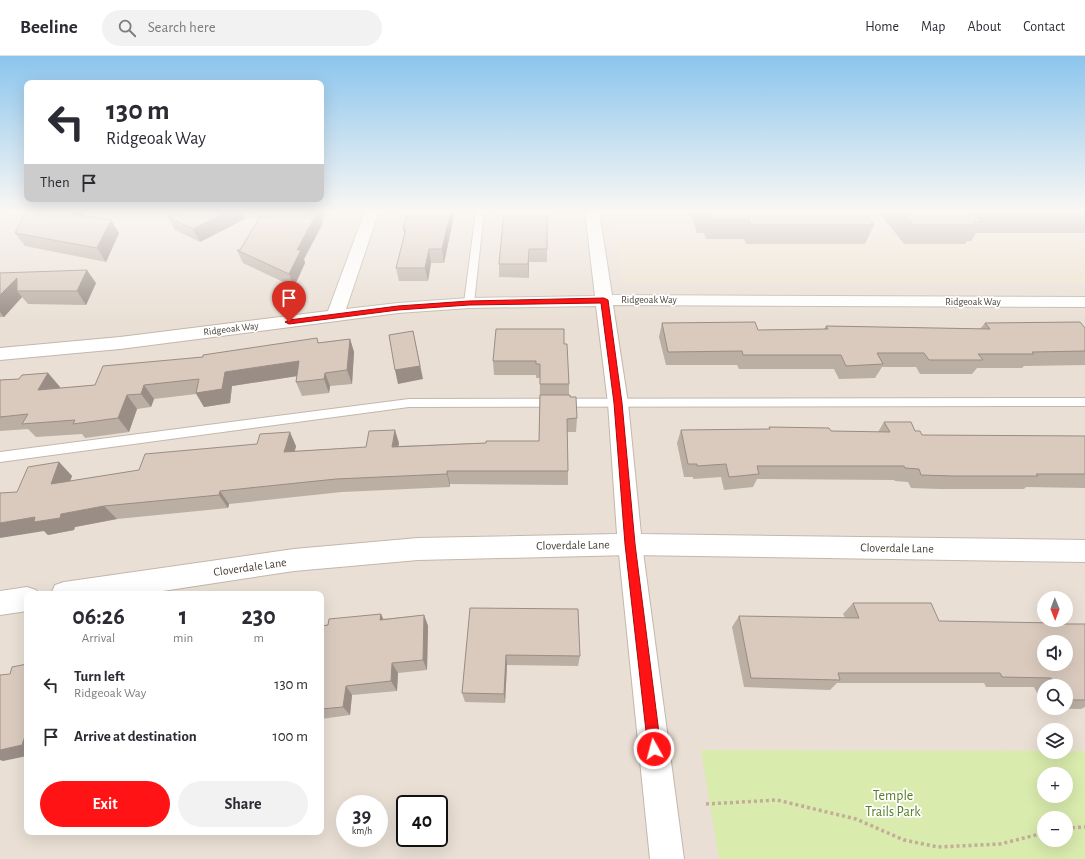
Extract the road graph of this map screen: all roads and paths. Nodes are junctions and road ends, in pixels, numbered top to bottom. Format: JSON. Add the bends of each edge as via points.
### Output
{"nodes":[{"id":1,"x":359,"y":248,"type":"edge"},
{"id":2,"x":476,"y":248,"type":"edge"},
{"id":3,"x":597,"y":248,"type":"edge"},
{"id":4,"x":604,"y":300,"type":"junction"},
{"id":5,"x":1085,"y":302,"type":"edge"},
{"id":6,"x":469,"y":303,"type":"junction"},
{"id":7,"x":335,"y":316,"type":"junction"},
{"id":8,"x":0,"y":354,"type":"edge"},
{"id":9,"x":1085,"y":402,"type":"edge"},
{"id":10,"x":618,"y":403,"type":"junction"},
{"id":11,"x":0,"y":457,"type":"edge"},
{"id":12,"x":630,"y":544,"type":"junction"},
{"id":13,"x":1085,"y":551,"type":"edge"},
{"id":14,"x":84,"y":591,"type":"edge"},
{"id":15,"x":24,"y":599,"type":"edge"},
{"id":16,"x":0,"y":603,"type":"edge"},
{"id":17,"x":706,"y":804,"type":"dead end"},
{"id":18,"x":1085,"y":827,"type":"edge"},
{"id":19,"x":1073,"y":828,"type":"edge"},
{"id":20,"x":1037,"y":835,"type":"edge"},
{"id":21,"x":667,"y":859,"type":"edge"}],
"edges":[{"from":1,"to":7,"type":"street"},
{"from":2,"to":6,"type":"lane"},
{"from":3,"to":4,"type":"street"},
{"from":4,"to":5,"type":"street","name":"Ridgeoak Way"},
{"from":4,"to":6,"type":"street","name":"Ridgeoak Way"},
{"from":4,"to":10,"type":"street"},
{"from":6,"to":7,"type":"street","name":"Ridgeoak Way"},
{"from":7,"to":8,"type":"street","name":"Ridgeoak Way","via":[[120,343]]},
{"from":9,"to":10,"type":"lane"},
{"from":10,"to":11,"type":"lane","via":[[409,403]]},
{"from":10,"to":12,"type":"street"},
{"from":12,"to":13,"type":"street","name":"Cloverdale Lane"},
{"from":12,"to":14,"type":"street","name":"Cloverdale Lane","via":[[418,549],[294,560]]},
{"from":12,"to":21,"type":"street"},
{"from":15,"to":16,"type":"street"},
{"from":17,"to":20,"type":"path","via":[[777,800],[856,819],[904,840],[938,846],[1000,844]]},
{"from":18,"to":19,"type":"path"}]}
